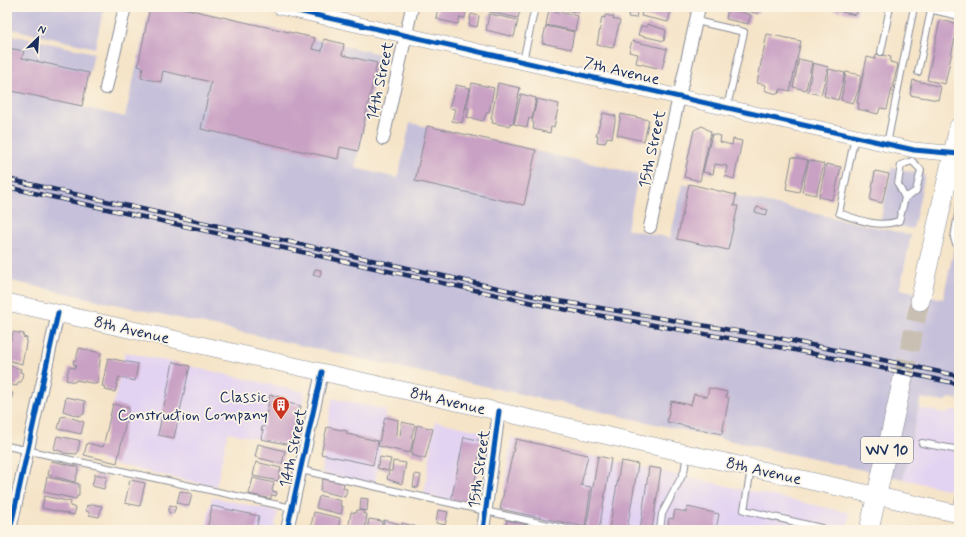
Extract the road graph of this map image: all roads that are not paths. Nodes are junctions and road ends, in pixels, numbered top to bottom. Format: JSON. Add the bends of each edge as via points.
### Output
{"nodes":[{"id":1,"x":126,"y":7,"type":"edge"},
{"id":2,"x":280,"y":7,"type":"edge"},
{"id":3,"x":412,"y":7,"type":"edge"},
{"id":4,"x":535,"y":7,"type":"edge"},
{"id":5,"x":699,"y":7,"type":"edge"},
{"id":6,"x":890,"y":7,"type":"edge"},
{"id":7,"x":914,"y":7,"type":"edge"},
{"id":8,"x":920,"y":7,"type":"edge"},
{"id":9,"x":932,"y":10,"type":"junction"},
{"id":10,"x":959,"y":16,"type":"edge"},
{"id":11,"x":696,"y":21,"type":"junction"},
{"id":12,"x":405,"y":35,"type":"junction"},
{"id":13,"x":881,"y":52,"type":"dead end"},
{"id":14,"x":523,"y":61,"type":"junction"},
{"id":15,"x":918,"y":72,"type":"dead end"},
{"id":16,"x":106,"y":88,"type":"dead end"},
{"id":17,"x":678,"y":96,"type":"junction"},
{"id":18,"x":727,"y":107,"type":"junction"},
{"id":19,"x":959,"y":127,"type":"edge"},
{"id":20,"x":855,"y":136,"type":"junction"},
{"id":21,"x":383,"y":139,"type":"dead end"},
{"id":22,"x":887,"y":144,"type":"junction"},
{"id":23,"x":956,"y":154,"type":"edge"},
{"id":24,"x":913,"y":156,"type":"junction"},
{"id":25,"x":905,"y":198,"type":"junction"},
{"id":26,"x":959,"y":208,"type":"edge"},
{"id":27,"x":650,"y":227,"type":"dead end"},
{"id":28,"x":959,"y":251,"type":"edge"},
{"id":29,"x":920,"y":301,"type":"tunnel mouth"},
{"id":30,"x":7,"y":302,"type":"edge"},
{"id":31,"x":58,"y":313,"type":"junction"},
{"id":32,"x":322,"y":372,"type":"junction"},
{"id":33,"x":903,"y":378,"type":"tunnel mouth"},
{"id":34,"x":499,"y":411,"type":"junction"},
{"id":35,"x":922,"y":443,"type":"dead end"},
{"id":36,"x":7,"y":446,"type":"edge"},
{"id":37,"x":28,"y":450,"type":"junction"},
{"id":38,"x":959,"y":450,"type":"edge"},
{"id":39,"x":687,"y":452,"type":"junction"},
{"id":40,"x":752,"y":467,"type":"junction"},
{"id":41,"x":301,"y":470,"type":"junction"},
{"id":42,"x":876,"y":495,"type":"junction"},
{"id":43,"x":292,"y":508,"type":"junction"},
{"id":44,"x":958,"y":509,"type":"edge"},
{"id":45,"x":485,"y":511,"type":"junction"},
{"id":46,"x":10,"y":530,"type":"edge"},
{"id":47,"x":287,"y":530,"type":"edge"},
{"id":48,"x":483,"y":530,"type":"edge"},
{"id":49,"x":571,"y":530,"type":"edge"},
{"id":50,"x":660,"y":530,"type":"edge"},
{"id":51,"x":821,"y":530,"type":"edge"},
{"id":52,"x":869,"y":530,"type":"edge"}],
"edges":[{"from":1,"to":16,"type":"street"},
{"from":2,"to":12,"type":"street","name":"7th Avenue"},
{"from":3,"to":12,"type":"street","name":"14th Street"},
{"from":4,"to":14,"type":"lane"},
{"from":5,"to":11,"type":"street","name":"15th Street"},
{"from":6,"to":13,"type":"lane"},
{"from":7,"to":22,"type":"lane"},
{"from":8,"to":9,"type":"lane"},
{"from":9,"to":10,"type":"lane"},
{"from":9,"to":15,"type":"lane"},
{"from":11,"to":17,"type":"street","name":"15th Street"},
{"from":11,"to":18,"type":"lane","via":[[744,32]]},
{"from":12,"to":14,"type":"street","name":"7th Avenue"},
{"from":12,"to":21,"type":"street","name":"14th Street"},
{"from":14,"to":17,"type":"street","name":"7th Avenue"},
{"from":17,"to":18,"type":"street","name":"7th Avenue"},
{"from":17,"to":27,"type":"street","name":"15th Street"},
{"from":18,"to":20,"type":"street","name":"7th Avenue"},
{"from":19,"to":23,"type":"main road"},
{"from":20,"to":22,"type":"street","name":"7th Avenue"},
{"from":20,"to":25,"type":"lane","via":[[838,213],[869,223],[889,224],[899,221]]},
{"from":22,"to":24,"type":"street","name":"7th Avenue"},
{"from":23,"to":24,"type":"street","name":"7th Avenue"},
{"from":23,"to":29,"type":"main road"},
{"from":24,"to":25,"type":"lane","via":[[901,165],[898,184]]},
{"from":24,"to":25,"type":"lane","via":[[921,170],[916,191]]},
{"from":26,"to":28,"type":"lane","via":[[954,238]]},
{"from":30,"to":31,"type":"main road","name":"8th Avenue"},
{"from":31,"to":32,"type":"main road","name":"8th Avenue"},
{"from":31,"to":37,"type":"street"},
{"from":32,"to":34,"type":"main road","name":"8th Avenue"},
{"from":32,"to":41,"type":"street","name":"14th Street"},
{"from":33,"to":42,"type":"main road","number":"WV 10"},
{"from":34,"to":39,"type":"main road","name":"8th Avenue"},
{"from":34,"to":45,"type":"street","name":"15th Street"},
{"from":35,"to":38,"type":"lane"},
{"from":36,"to":37,"type":"lane"},
{"from":37,"to":43,"type":"lane"},
{"from":37,"to":46,"type":"street"},
{"from":39,"to":40,"type":"main road","name":"8th Avenue"},
{"from":39,"to":50,"type":"lane","via":[[684,472],[662,514]]},
{"from":40,"to":42,"type":"main road","name":"8th Avenue"},
{"from":40,"to":51,"type":"lane","via":[[744,510]]},
{"from":41,"to":43,"type":"street","name":"14th Street"},
{"from":41,"to":45,"type":"lane"},
{"from":42,"to":44,"type":"main road","name":"8th Avenue"},
{"from":42,"to":52,"type":"main road","number":"WV 10"},
{"from":43,"to":47,"type":"street","name":"14th Street"},
{"from":45,"to":48,"type":"street","name":"15th Street"},
{"from":45,"to":49,"type":"lane"}]}
